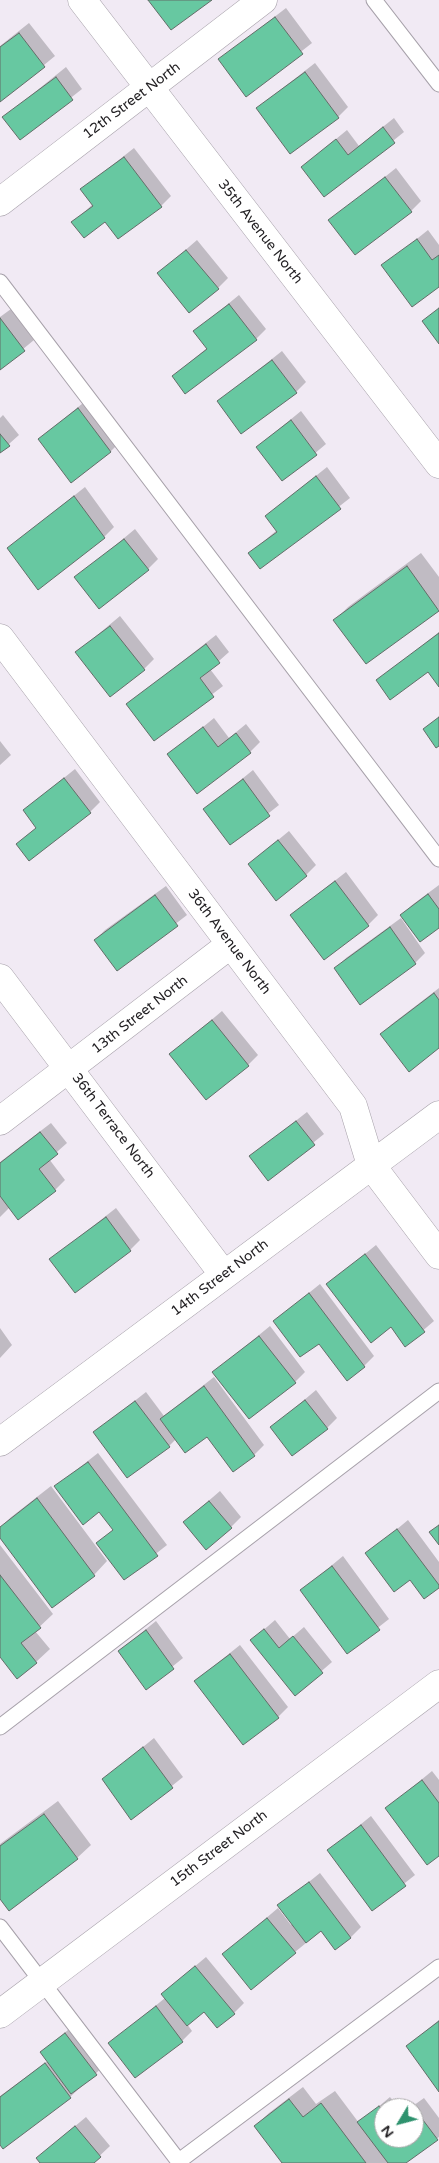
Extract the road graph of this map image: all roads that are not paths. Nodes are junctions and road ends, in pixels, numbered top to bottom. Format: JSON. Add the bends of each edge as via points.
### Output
{"nodes":[{"id":1,"x":82,"y":0,"type":"edge"},
{"id":2,"x":263,"y":0,"type":"edge"},
{"id":3,"x":374,"y":0,"type":"edge"},
{"id":4,"x":439,"y":84,"type":"edge"},
{"id":5,"x":150,"y":88,"type":"junction"},
{"id":6,"x":0,"y":202,"type":"edge"},
{"id":7,"x":0,"y":282,"type":"edge"},
{"id":8,"x":439,"y":464,"type":"edge"},
{"id":9,"x":0,"y":638,"type":"edge"},
{"id":10,"x":439,"y":859,"type":"edge"},
{"id":11,"x":231,"y":944,"type":"junction"},
{"id":12,"x":0,"y":978,"type":"edge"},
{"id":13,"x":70,"y":1069,"type":"junction"},
{"id":14,"x":439,"y":1114,"type":"edge"},
{"id":15,"x":0,"y":1121,"type":"edge"},
{"id":16,"x":371,"y":1165,"type":"junction"},
{"id":17,"x":439,"y":1255,"type":"edge"},
{"id":18,"x":224,"y":1275,"type":"junction"},
{"id":19,"x":439,"y":1391,"type":"edge"},
{"id":20,"x":0,"y":1442,"type":"edge"},
{"id":21,"x":439,"y":1684,"type":"edge"},
{"id":22,"x":0,"y":1727,"type":"edge"},
{"id":23,"x":0,"y":1927,"type":"edge"},
{"id":24,"x":439,"y":1967,"type":"edge"},
{"id":25,"x":43,"y":1982,"type":"junction"},
{"id":26,"x":0,"y":2014,"type":"edge"},
{"id":27,"x":180,"y":2162,"type":"edge"}],
"edges":[{"from":1,"to":5,"type":"street","name":"35th Avenue North"},
{"from":2,"to":5,"type":"street","name":"12th Street North"},
{"from":3,"to":4,"type":"lane"},
{"from":5,"to":6,"type":"street","name":"12th Street North"},
{"from":5,"to":8,"type":"street","name":"35th Avenue North"},
{"from":7,"to":10,"type":"lane"},
{"from":9,"to":11,"type":"street","name":"36th Avenue North"},
{"from":11,"to":13,"type":"street","name":"13th Street North"},
{"from":11,"to":16,"type":"street","name":"36th Avenue North","via":[[353,1106]]},
{"from":12,"to":13,"type":"street","name":"36th Terrace North"},
{"from":13,"to":15,"type":"street","name":"13th Street North"},
{"from":13,"to":18,"type":"street","name":"36th Terrace North"},
{"from":14,"to":16,"type":"street","name":"14th Street North"},
{"from":16,"to":17,"type":"street","name":"36th Avenue North"},
{"from":16,"to":18,"type":"street","name":"14th Street North"},
{"from":18,"to":20,"type":"street","name":"14th Street North"},
{"from":19,"to":22,"type":"lane"},
{"from":21,"to":25,"type":"street","name":"15th Street North"},
{"from":23,"to":25,"type":"lane"},
{"from":24,"to":27,"type":"lane"},
{"from":25,"to":26,"type":"street","name":"15th Street North"},
{"from":25,"to":27,"type":"lane"}]}
